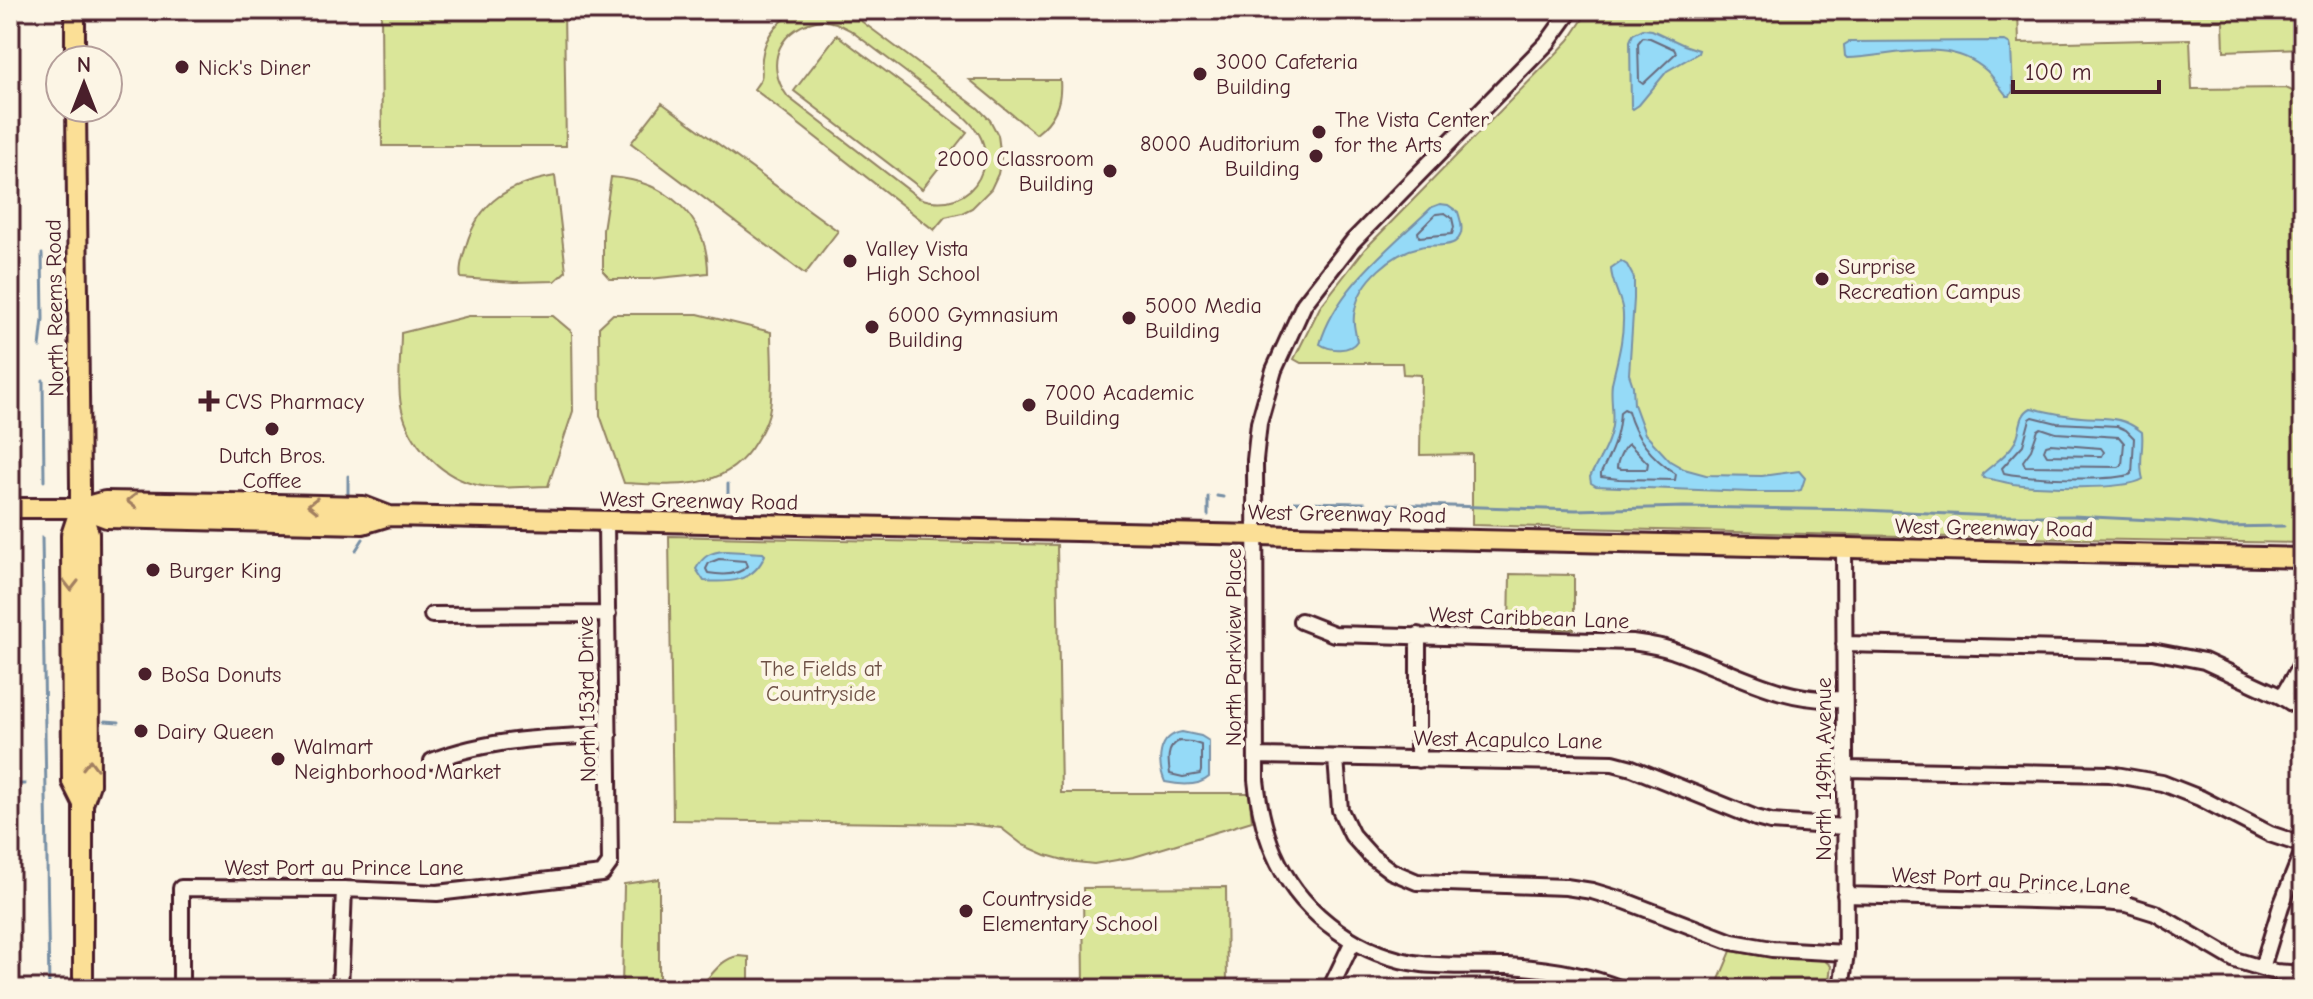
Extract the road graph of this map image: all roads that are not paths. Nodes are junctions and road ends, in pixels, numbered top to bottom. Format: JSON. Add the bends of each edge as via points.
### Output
{"nodes":[{"id":1,"x":75,"y":10,"type":"edge"},
{"id":2,"x":1571,"y":10,"type":"edge"},
{"id":3,"x":75,"y":44,"type":"edge"},
{"id":4,"x":76,"y":124,"type":"edge"},
{"id":5,"x":10,"y":508,"type":"edge"},
{"id":6,"x":80,"y":508,"type":"junction"},
{"id":7,"x":606,"y":522,"type":"junction"},
{"id":8,"x":1255,"y":535,"type":"junction"},
{"id":9,"x":1844,"y":548,"type":"junction"},
{"id":10,"x":2303,"y":558,"type":"edge"},
{"id":11,"x":608,"y":614,"type":"junction"},
{"id":12,"x":432,"y":615,"type":"dead end"},
{"id":13,"x":1301,"y":621,"type":"dead end"},
{"id":14,"x":1418,"y":635,"type":"junction"},
{"id":15,"x":1844,"y":644,"type":"junction"},
{"id":16,"x":2303,"y":661,"type":"edge"},
{"id":17,"x":2282,"y":697,"type":"junction"},
{"id":18,"x":1844,"y":699,"type":"junction"},
{"id":19,"x":2303,"y":710,"type":"edge"},
{"id":20,"x":609,"y":735,"type":"junction"},
{"id":21,"x":1256,"y":756,"type":"junction"},
{"id":22,"x":1336,"y":758,"type":"junction"},
{"id":23,"x":1418,"y":760,"type":"junction"},
{"id":24,"x":432,"y":761,"type":"dead end"},
{"id":25,"x":1845,"y":769,"type":"junction"},
{"id":26,"x":1845,"y":827,"type":"junction"},
{"id":27,"x":2303,"y":845,"type":"edge"},
{"id":28,"x":2303,"y":851,"type":"edge"},
{"id":29,"x":602,"y":874,"type":"joint"},
{"id":30,"x":344,"y":889,"type":"junction"},
{"id":31,"x":1845,"y":895,"type":"junction"},
{"id":32,"x":1353,"y":941,"type":"junction"},
{"id":33,"x":1846,"y":953,"type":"junction"},
{"id":34,"x":2262,"y":968,"type":"junction"},
{"id":35,"x":2303,"y":974,"type":"edge"},
{"id":36,"x":83,"y":989,"type":"edge"},
{"id":37,"x":181,"y":989,"type":"edge"},
{"id":38,"x":340,"y":989,"type":"edge"},
{"id":39,"x":1330,"y":989,"type":"edge"},
{"id":40,"x":1622,"y":989,"type":"edge"},
{"id":41,"x":1841,"y":989,"type":"edge"}],
"edges":[{"from":1,"to":3,"type":"main road"},
{"from":2,"to":8,"type":"street","name":"North Parkview Place","via":[[1548,42],[1353,241],[1303,306],[1274,370],[1259,423]]},
{"from":4,"to":6,"type":"main road","name":"North Reems Road"},
{"from":5,"to":6,"type":"main road","name":"West Greenway Road"},
{"from":6,"to":7,"type":"main road","name":"West Greenway Road","via":[[107,518],[363,524],[389,516]]},
{"from":6,"to":36,"type":"main road","name":"North Reems Road","via":[[89,533],[90,784],[83,804]]},
{"from":7,"to":8,"type":"main road","name":"West Greenway Road"},
{"from":7,"to":11,"type":"street","name":"North 153rd Drive"},
{"from":8,"to":9,"type":"main road","name":"West Greenway Road"},
{"from":8,"to":21,"type":"street","name":"North Parkview Place"},
{"from":9,"to":10,"type":"main road","name":"West Greenway Road"},
{"from":9,"to":15,"type":"street","name":"North 149th Avenue"},
{"from":11,"to":12,"type":"street"},
{"from":11,"to":20,"type":"street","name":"North 153rd Drive"},
{"from":13,"to":14,"type":"street","name":"West Caribbean Lane","via":[[1334,634]]},
{"from":14,"to":18,"type":"street","name":"West Caribbean Lane","via":[[1632,642],[1672,650],[1776,692]]},
{"from":14,"to":23,"type":"street"},
{"from":15,"to":17,"type":"street","via":[[2152,651],[2204,661]]},
{"from":15,"to":18,"type":"street","name":"North 149th Avenue"},
{"from":16,"to":17,"type":"street"},
{"from":17,"to":19,"type":"street"},
{"from":18,"to":25,"type":"street","name":"North 149th Avenue"},
{"from":20,"to":24,"type":"street","via":[[537,737]]},
{"from":20,"to":29,"type":"street","name":"North 153rd Drive","via":[[610,863]]},
{"from":21,"to":22,"type":"street","name":"West Acapulco Lane"},
{"from":21,"to":32,"type":"street","name":"North Parkview Place","via":[[1259,807],[1277,861],[1306,903]]},
{"from":22,"to":23,"type":"street","name":"West Acapulco Lane"},
{"from":22,"to":33,"type":"street","via":[[1340,810],[1352,835],[1391,871],[1417,882],[1592,891],[1732,942]]},
{"from":23,"to":26,"type":"street","name":"West Acapulco Lane","via":[[1613,763],[1756,818]]},
{"from":25,"to":26,"type":"street","name":"North 149th Avenue"},
{"from":25,"to":27,"type":"street","via":[[2110,774],[2162,783]]},
{"from":26,"to":31,"type":"street","name":"North 149th Avenue"},
{"from":28,"to":34,"type":"street"},
{"from":29,"to":30,"type":"street","name":"West Port au Prince Lane","via":[[437,893]]},
{"from":30,"to":37,"type":"street","name":"West Port au Prince Lane","via":[[181,888]]},
{"from":30,"to":38,"type":"street"},
{"from":31,"to":33,"type":"street","name":"North 149th Avenue"},
{"from":31,"to":34,"type":"street","name":"West Port au Prince Lane","via":[[2126,904],[2155,913],[2235,960]]},
{"from":32,"to":39,"type":"street"},
{"from":32,"to":40,"type":"street","name":"North Parkview Place","via":[[1419,964],[1543,969]]},
{"from":33,"to":41,"type":"street","name":"North 149th Avenue"},
{"from":34,"to":35,"type":"street","name":"West Port au Prince Lane"}]}
